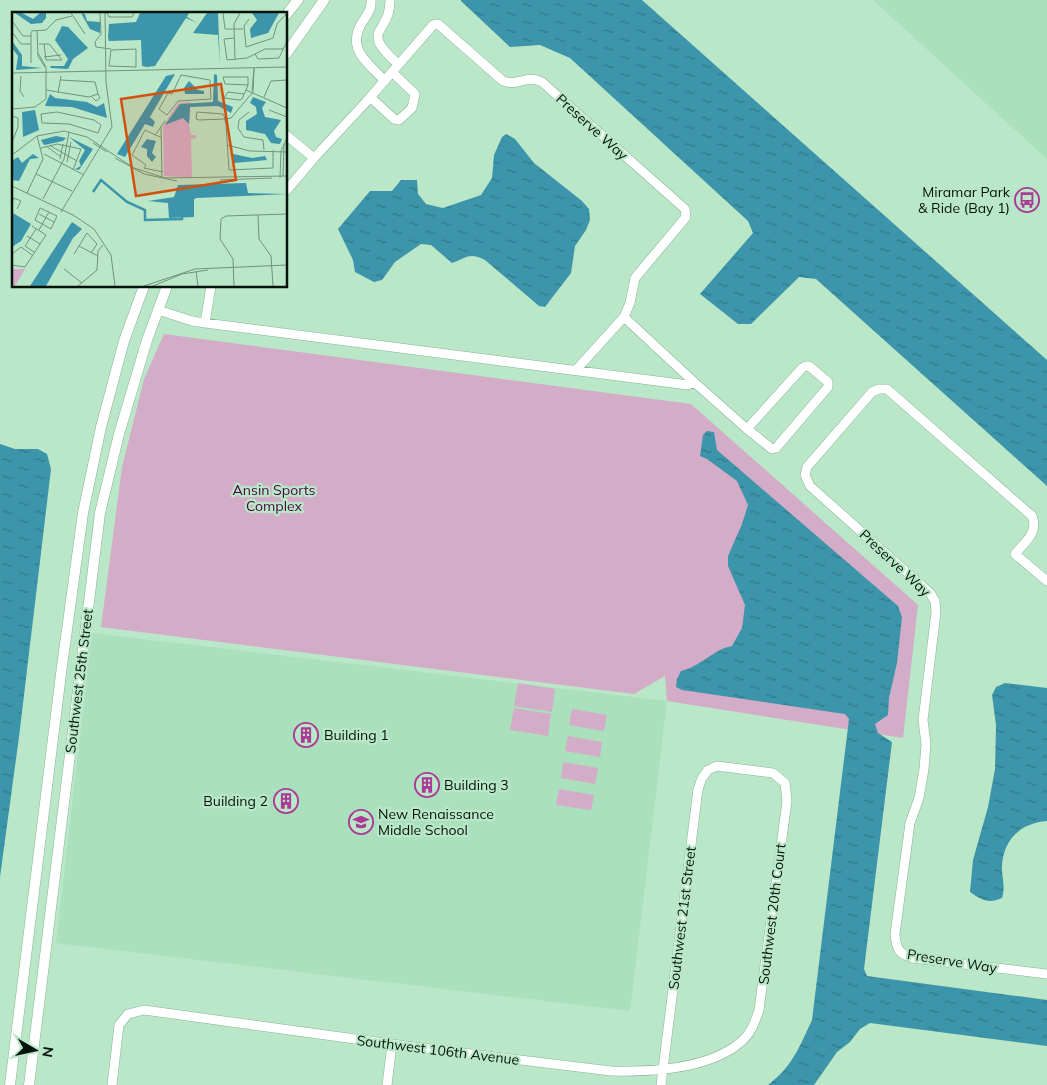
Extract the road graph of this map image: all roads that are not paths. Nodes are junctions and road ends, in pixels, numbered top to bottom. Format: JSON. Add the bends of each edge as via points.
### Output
{"nodes":[{"id":1,"x":298,"y":0,"type":"edge"},
{"id":2,"x":324,"y":0,"type":"edge"},
{"id":3,"x":370,"y":0,"type":"edge"},
{"id":4,"x":390,"y":0,"type":"edge"},
{"id":5,"x":288,"y":12,"type":"edge"},
{"id":6,"x":288,"y":51,"type":"edge"},
{"id":7,"x":398,"y":64,"type":"junction"},
{"id":8,"x":392,"y":72,"type":"junction"},
{"id":9,"x":385,"y":81,"type":"junction"},
{"id":10,"x":370,"y":97,"type":"junction"},
{"id":11,"x":288,"y":137,"type":"edge"},
{"id":12,"x":314,"y":158,"type":"junction"},
{"id":13,"x":288,"y":189,"type":"edge"},
{"id":14,"x":143,"y":288,"type":"edge"},
{"id":15,"x":167,"y":288,"type":"edge"},
{"id":16,"x":211,"y":288,"type":"edge"},
{"id":17,"x":158,"y":310,"type":"junction"},
{"id":18,"x":624,"y":317,"type":"junction"},
{"id":19,"x":205,"y":323,"type":"junction"},
{"id":20,"x":576,"y":370,"type":"junction"},
{"id":21,"x":694,"y":382,"type":"junction"},
{"id":22,"x":747,"y":429,"type":"junction"},
{"id":23,"x":1047,"y":581,"type":"edge"},
{"id":24,"x":708,"y":770,"type":"joint"},
{"id":25,"x":1047,"y":974,"type":"edge"},
{"id":26,"x":743,"y":1040,"type":"joint"},
{"id":27,"x":392,"y":1044,"type":"junction"},
{"id":28,"x":663,"y":1069,"type":"junction"},
{"id":29,"x":10,"y":1085,"type":"edge"},
{"id":30,"x":29,"y":1085,"type":"edge"},
{"id":31,"x":112,"y":1085,"type":"edge"},
{"id":32,"x":387,"y":1085,"type":"edge"},
{"id":33,"x":661,"y":1085,"type":"edge"}],
"edges":[{"from":1,"to":5,"type":"street"},
{"from":2,"to":6,"type":"street"},
{"from":3,"to":9,"type":"street","via":[[369,12],[357,29],[355,40],[358,51]]},
{"from":4,"to":7,"type":"street","via":[[390,9],[379,30],[378,43]]},
{"from":7,"to":8,"type":"street","name":"Preserve Way"},
{"from":7,"to":18,"type":"street","name":"Preserve Way","via":[[433,25],[438,24],[503,81],[510,84],[528,78],[542,82],[685,209],[686,217],[633,280],[630,304]]},
{"from":8,"to":9,"type":"street","name":"Preserve Way"},
{"from":8,"to":10,"type":"street","via":[[415,94],[412,108],[399,120],[394,119]]},
{"from":9,"to":10,"type":"street","name":"Preserve Way"},
{"from":10,"to":12,"type":"street","name":"Preserve Way"},
{"from":11,"to":12,"type":"street"},
{"from":12,"to":13,"type":"street","name":"Preserve Way"},
{"from":14,"to":29,"type":"street","name":"Southwest 25th Street","via":[[124,341],[106,408],[83,513]]},
{"from":15,"to":17,"type":"street","name":"Southwest 25th Street"},
{"from":16,"to":19,"type":"street"},
{"from":17,"to":19,"type":"street"},
{"from":17,"to":30,"type":"street","name":"Southwest 25th Street","via":[[119,434],[100,513]]},
{"from":18,"to":20,"type":"street","name":"Preserve Way"},
{"from":18,"to":21,"type":"street"},
{"from":19,"to":20,"type":"street"},
{"from":20,"to":21,"type":"street","via":[[688,385]]},
{"from":21,"to":22,"type":"street"},
{"from":22,"to":22,"type":"street","via":[[767,447],[776,448],[828,387],[828,382],[809,366],[802,368]]},
{"from":23,"to":25,"type":"street","name":"Preserve Way","via":[[1015,554],[1034,531],[1032,516],[887,389],[872,392],[807,466],[805,476],[810,486],[935,600],[923,720],[926,744],[924,769],[910,823],[896,945],[900,952],[912,958]]},
{"from":24,"to":26,"type":"street","name":"Southwest 20th Court","via":[[717,766],[773,773],[785,783],[787,801],[762,995],[753,1028]]},
{"from":24,"to":28,"type":"street","name":"Southwest 21st Street","via":[[698,789]]},
{"from":26,"to":28,"type":"street","name":"Southwest 106th Avenue","via":[[724,1054]]},
{"from":27,"to":28,"type":"street","name":"Southwest 106th Avenue","via":[[610,1071]]},
{"from":27,"to":31,"type":"street","name":"Southwest 106th Avenue","via":[[144,1010],[128,1014],[119,1025]]},
{"from":27,"to":32,"type":"street"},
{"from":28,"to":33,"type":"street","name":"Southwest 21st Street"}]}
